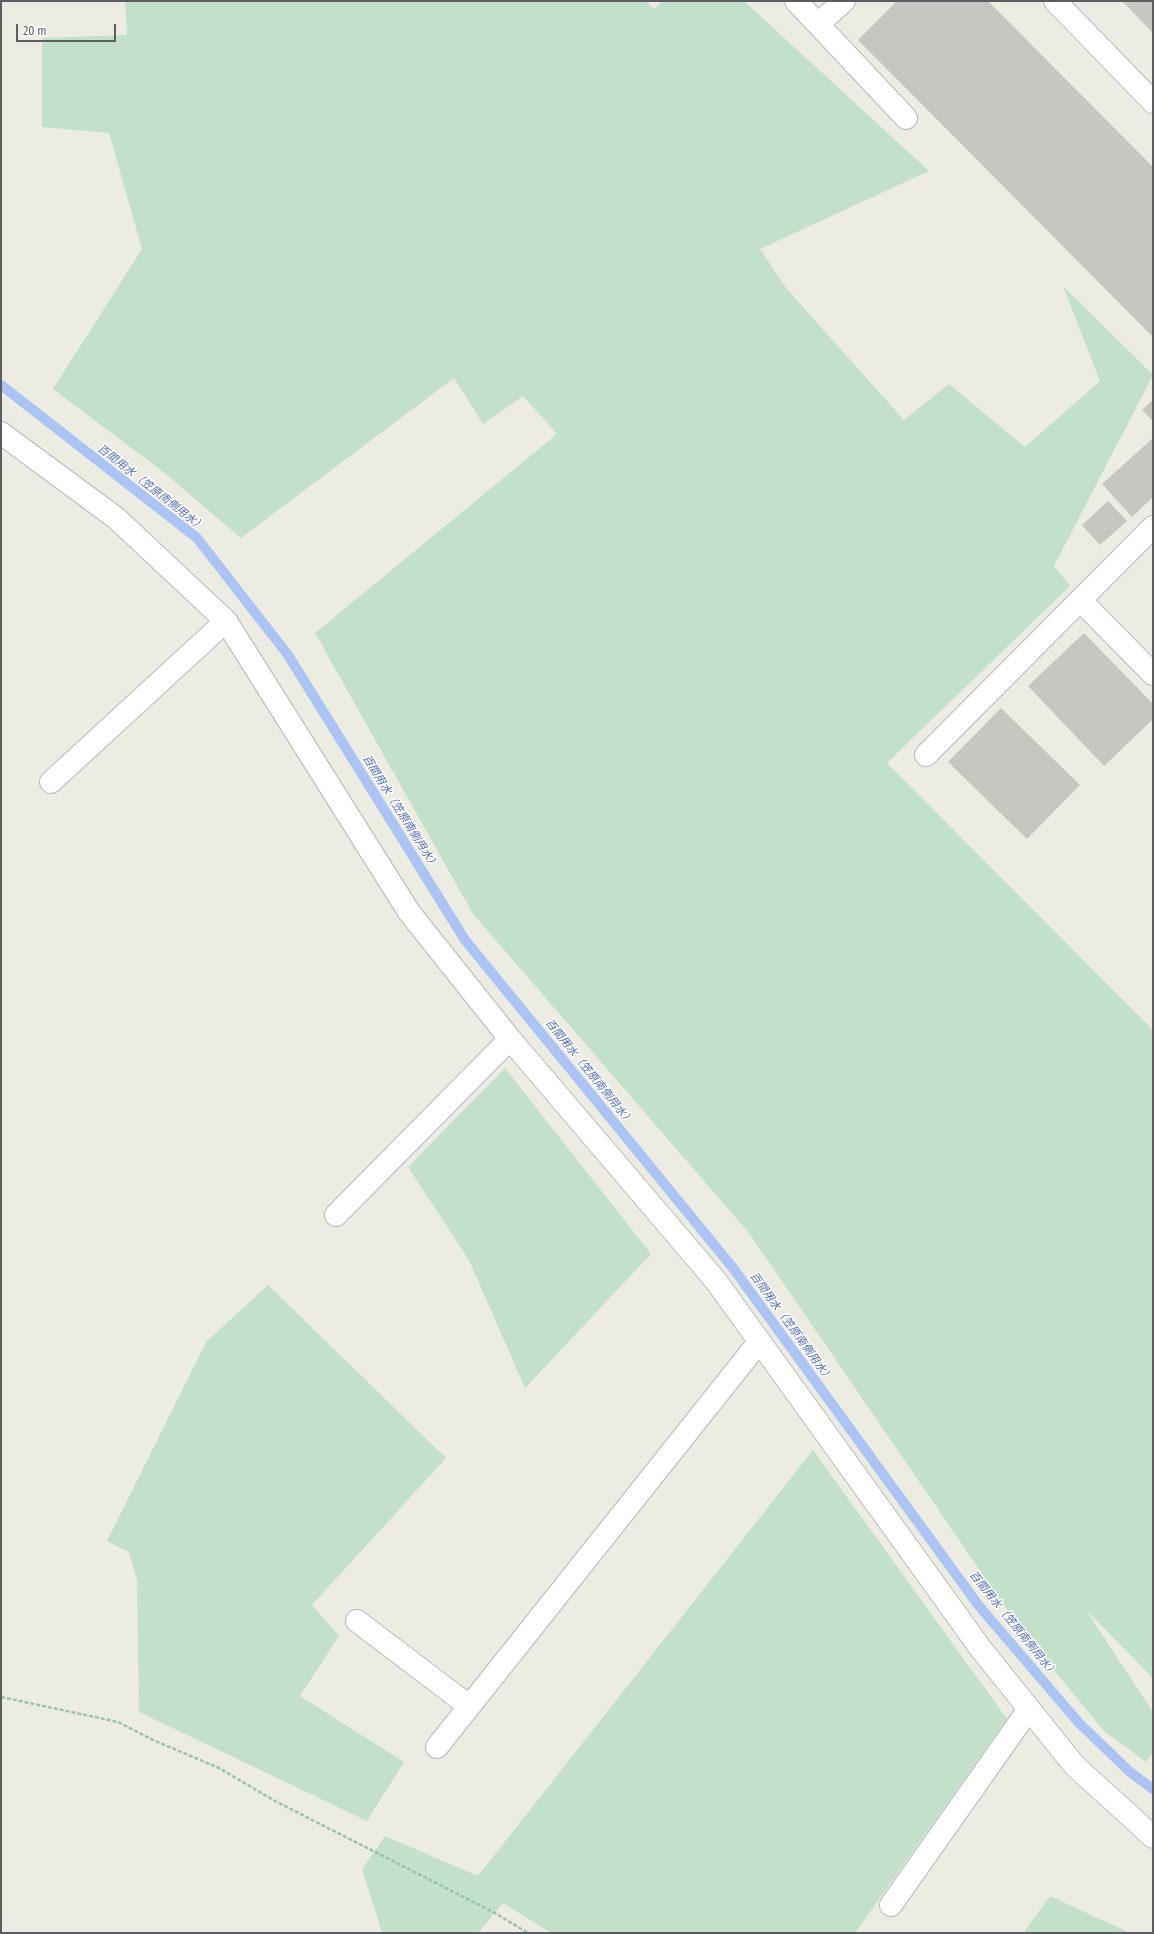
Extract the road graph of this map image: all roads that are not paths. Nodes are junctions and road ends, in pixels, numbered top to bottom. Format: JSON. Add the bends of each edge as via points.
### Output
{"nodes":[{"id":1,"x":796,"y":1,"type":"edge"},
{"id":2,"x":844,"y":1,"type":"edge"},
{"id":3,"x":1055,"y":1,"type":"edge"},
{"id":4,"x":818,"y":24,"type":"junction"},
{"id":5,"x":1153,"y":102,"type":"edge"},
{"id":6,"x":906,"y":118,"type":"dead end"},
{"id":7,"x":1,"y":434,"type":"edge"},
{"id":8,"x":1153,"y":527,"type":"edge"},
{"id":9,"x":1080,"y":600,"type":"junction"},
{"id":10,"x":226,"y":621,"type":"junction"},
{"id":11,"x":1153,"y":674,"type":"edge"},
{"id":12,"x":926,"y":755,"type":"dead end"},
{"id":13,"x":51,"y":782,"type":"dead end"},
{"id":14,"x":510,"y":1039,"type":"junction"},
{"id":15,"x":336,"y":1216,"type":"dead end"},
{"id":16,"x":759,"y":1342,"type":"junction"},
{"id":17,"x":357,"y":1621,"type":"dead end"},
{"id":18,"x":469,"y":1706,"type":"junction"},
{"id":19,"x":1029,"y":1709,"type":"junction"},
{"id":20,"x":437,"y":1747,"type":"dead end"},
{"id":21,"x":1153,"y":1837,"type":"edge"},
{"id":22,"x":890,"y":1905,"type":"dead end"}],
"edges":[{"from":1,"to":4,"type":"street"},
{"from":2,"to":4,"type":"street"},
{"from":3,"to":5,"type":"street"},
{"from":4,"to":6,"type":"street"},
{"from":7,"to":10,"type":"street","via":[[116,518]]},
{"from":8,"to":9,"type":"street"},
{"from":9,"to":11,"type":"street"},
{"from":9,"to":12,"type":"street"},
{"from":10,"to":13,"type":"street"},
{"from":10,"to":14,"type":"street","via":[[409,912]]},
{"from":14,"to":15,"type":"street"},
{"from":14,"to":16,"type":"street","via":[[716,1281]]},
{"from":16,"to":18,"type":"street"},
{"from":16,"to":19,"type":"street","via":[[981,1649]]},
{"from":17,"to":18,"type":"street"},
{"from":18,"to":20,"type":"street"},
{"from":19,"to":21,"type":"street","via":[[1074,1765]]},
{"from":19,"to":22,"type":"street"}]}
